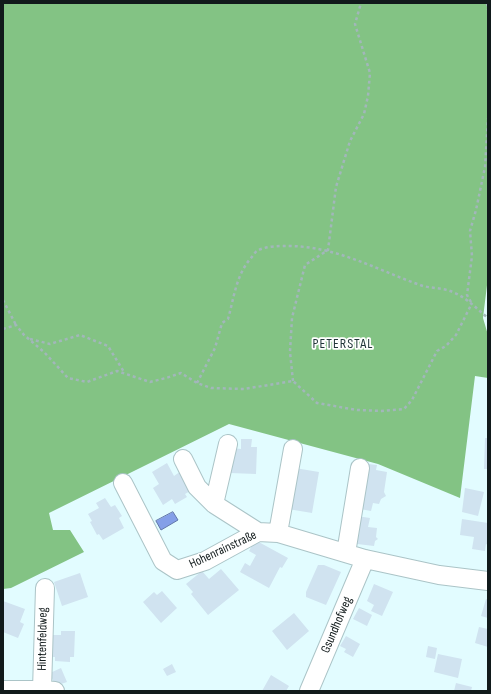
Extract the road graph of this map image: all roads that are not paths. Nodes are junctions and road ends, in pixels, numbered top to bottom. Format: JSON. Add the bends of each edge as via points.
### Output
{"nodes":[{"id":1,"x":228,"y":444,"type":"dead end"},
{"id":2,"x":293,"y":449,"type":"dead end"},
{"id":3,"x":183,"y":459,"type":"dead end"},
{"id":4,"x":360,"y":468,"type":"dead end"},
{"id":5,"x":123,"y":483,"type":"dead end"},
{"id":6,"x":214,"y":504,"type":"junction"},
{"id":7,"x":258,"y":532,"type":"junction"},
{"id":8,"x":278,"y":532,"type":"junction"},
{"id":9,"x":346,"y":553,"type":"junction"},
{"id":10,"x":365,"y":559,"type":"junction"},
{"id":11,"x":488,"y":581,"type":"edge"},
{"id":12,"x":45,"y":588,"type":"dead end"},
{"id":13,"x":3,"y":690,"type":"edge"},
{"id":14,"x":48,"y":690,"type":"edge"},
{"id":15,"x":309,"y":691,"type":"edge"}],
"edges":[{"from":1,"to":6,"type":"street"},
{"from":2,"to":8,"type":"street"},
{"from":3,"to":6,"type":"street","via":[[197,487]]},
{"from":4,"to":9,"type":"street"},
{"from":5,"to":7,"type":"street","name":"Hohenrainstraße","via":[[163,560],[177,570],[205,561]]},
{"from":6,"to":7,"type":"street"},
{"from":7,"to":8,"type":"street","name":"Hohenrainstraße"},
{"from":8,"to":9,"type":"street","name":"Hohenrainstraße"},
{"from":9,"to":10,"type":"street","name":"Hohenrainstraße"},
{"from":10,"to":11,"type":"street","name":"Hohenrainstraße","via":[[439,575]]},
{"from":10,"to":15,"type":"street","name":"Gsundhofweg"},
{"from":12,"to":14,"type":"street","name":"Hintenfeldweg"},
{"from":13,"to":14,"type":"street","name":"Hintenfeldweg"}]}
